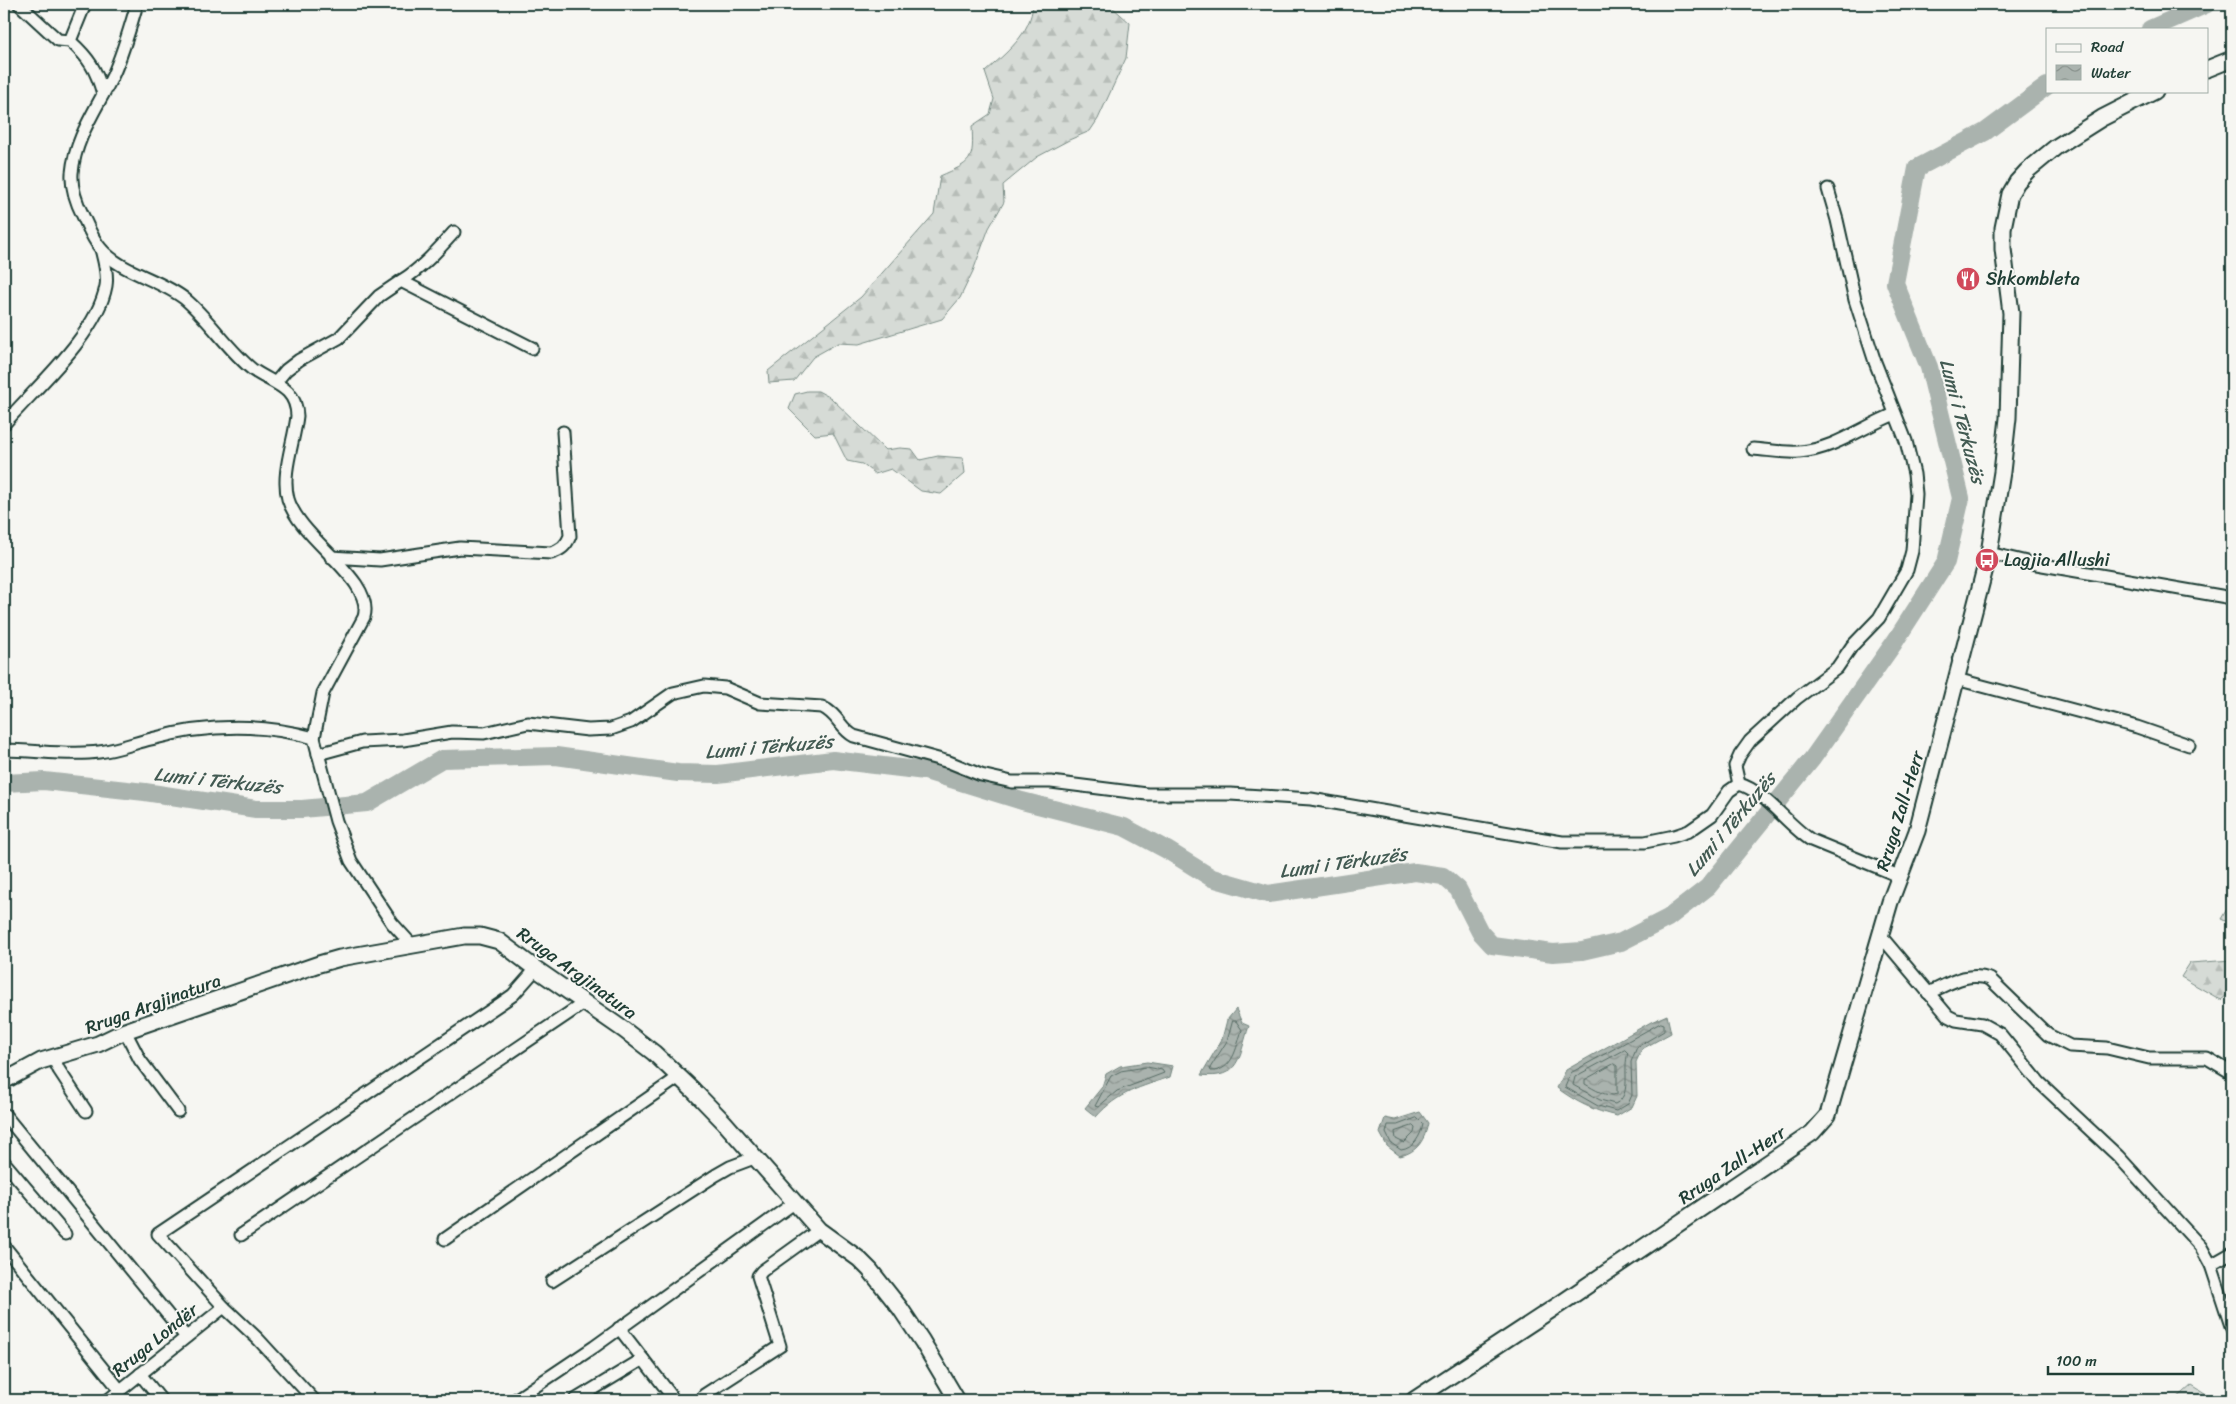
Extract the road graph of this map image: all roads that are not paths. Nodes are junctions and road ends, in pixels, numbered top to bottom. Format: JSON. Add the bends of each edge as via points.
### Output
{"nodes":[{"id":1,"x":19,"y":4,"type":"edge"},
{"id":2,"x":85,"y":4,"type":"edge"},
{"id":3,"x":137,"y":4,"type":"edge"},
{"id":4,"x":70,"y":41,"type":"junction"},
{"id":5,"x":2232,"y":60,"type":"edge"},
{"id":6,"x":2208,"y":69,"type":"edge"},
{"id":7,"x":2153,"y":92,"type":"edge"},
{"id":8,"x":103,"y":94,"type":"junction"},
{"id":9,"x":1828,"y":189,"type":"dead end"},
{"id":10,"x":454,"y":232,"type":"dead end"},
{"id":11,"x":101,"y":248,"type":"junction"},
{"id":12,"x":125,"y":267,"type":"junction"},
{"id":13,"x":401,"y":281,"type":"junction"},
{"id":14,"x":106,"y":287,"type":"junction"},
{"id":15,"x":532,"y":348,"type":"dead end"},
{"id":16,"x":276,"y":382,"type":"junction"},
{"id":17,"x":1895,"y":414,"type":"junction"},
{"id":18,"x":4,"y":424,"type":"edge"},
{"id":19,"x":563,"y":432,"type":"dead end"},
{"id":20,"x":1753,"y":449,"type":"dead end"},
{"id":21,"x":1988,"y":553,"type":"junction"},
{"id":22,"x":331,"y":557,"type":"junction"},
{"id":23,"x":2232,"y":598,"type":"edge"},
{"id":24,"x":1956,"y":679,"type":"junction"},
{"id":25,"x":314,"y":738,"type":"junction"},
{"id":26,"x":2189,"y":745,"type":"dead end"},
{"id":27,"x":4,"y":750,"type":"edge"},
{"id":28,"x":318,"y":754,"type":"junction"},
{"id":29,"x":1739,"y":784,"type":"junction"},
{"id":30,"x":1900,"y":876,"type":"junction"},
{"id":31,"x":1880,"y":935,"type":"junction"},
{"id":32,"x":411,"y":944,"type":"junction"},
{"id":33,"x":536,"y":969,"type":"junction"},
{"id":34,"x":1928,"y":993,"type":"junction"},
{"id":35,"x":584,"y":1003,"type":"junction"},
{"id":36,"x":124,"y":1032,"type":"junction"},
{"id":37,"x":53,"y":1057,"type":"junction"},
{"id":38,"x":2232,"y":1073,"type":"edge"},
{"id":39,"x":679,"y":1076,"type":"junction"},
{"id":40,"x":4,"y":1081,"type":"edge"},
{"id":41,"x":86,"y":1111,"type":"dead end"},
{"id":42,"x":178,"y":1111,"type":"dead end"},
{"id":43,"x":4,"y":1114,"type":"edge"},
{"id":44,"x":754,"y":1158,"type":"junction"},
{"id":45,"x":4,"y":1162,"type":"edge"},
{"id":46,"x":794,"y":1203,"type":"junction"},
{"id":47,"x":819,"y":1230,"type":"junction"},
{"id":48,"x":65,"y":1234,"type":"dead end"},
{"id":49,"x":240,"y":1235,"type":"dead end"},
{"id":50,"x":445,"y":1239,"type":"dead end"},
{"id":51,"x":4,"y":1246,"type":"edge"},
{"id":52,"x":2232,"y":1253,"type":"edge"},
{"id":53,"x":2211,"y":1265,"type":"junction"},
{"id":54,"x":552,"y":1280,"type":"dead end"},
{"id":55,"x":224,"y":1307,"type":"junction"},
{"id":56,"x":620,"y":1328,"type":"junction"},
{"id":57,"x":2232,"y":1330,"type":"edge"},
{"id":58,"x":186,"y":1337,"type":"junction"},
{"id":59,"x":643,"y":1359,"type":"junction"},
{"id":60,"x":140,"y":1374,"type":"junction"},
{"id":61,"x":120,"y":1390,"type":"junction"},
{"id":62,"x":704,"y":1395,"type":"dead end"},
{"id":63,"x":108,"y":1400,"type":"edge"},
{"id":64,"x":161,"y":1400,"type":"edge"},
{"id":65,"x":314,"y":1400,"type":"edge"},
{"id":66,"x":515,"y":1400,"type":"edge"},
{"id":67,"x":575,"y":1400,"type":"edge"},
{"id":68,"x":673,"y":1400,"type":"edge"},
{"id":69,"x":956,"y":1400,"type":"edge"},
{"id":70,"x":1414,"y":1400,"type":"edge"}],
"edges":[{"from":1,"to":4,"type":"street","via":[[58,40]]},
{"from":2,"to":4,"type":"street"},
{"from":3,"to":8,"type":"street","via":[[124,47]]},
{"from":4,"to":8,"type":"street","via":[[89,58]]},
{"from":5,"to":6,"type":"main road"},
{"from":7,"to":21,"type":"main road","name":"Rruga Zall-Herr","via":[[2102,118],[2056,147],[2027,171],[2010,194],[2003,235],[2011,313],[2008,418]]},
{"from":8,"to":11,"type":"street","via":[[86,128],[72,171],[77,204]]},
{"from":9,"to":17,"type":"street","via":[[1855,300]]},
{"from":10,"to":13,"type":"street","via":[[413,274]]},
{"from":11,"to":12,"type":"street"},
{"from":11,"to":14,"type":"street"},
{"from":12,"to":14,"type":"street"},
{"from":12,"to":16,"type":"street","via":[[185,299],[254,370]]},
{"from":13,"to":15,"type":"street"},
{"from":13,"to":16,"type":"street","via":[[379,296],[339,338],[299,360]]},
{"from":14,"to":18,"type":"street","via":[[96,311],[75,344]]},
{"from":16,"to":22,"type":"street","via":[[287,391],[297,407],[286,480],[288,497],[302,525]]},
{"from":17,"to":20,"type":"street","via":[[1819,448],[1801,452]]},
{"from":17,"to":29,"type":"street","via":[[1906,441],[1916,494],[1912,551],[1906,570],[1879,618],[1852,646],[1837,668],[1797,698],[1750,741],[1735,766]]},
{"from":19,"to":22,"type":"street","via":[[570,536],[560,551],[460,548],[380,560]]},
{"from":21,"to":23,"type":"street"},
{"from":21,"to":24,"type":"main road","name":"Rruga Zall-Herr"},
{"from":22,"to":25,"type":"street","via":[[362,590],[367,608],[323,693]]},
{"from":24,"to":26,"type":"street","via":[[2137,727]]},
{"from":24,"to":30,"type":"main road","name":"Rruga Zall-Herr","via":[[1917,831]]},
{"from":25,"to":27,"type":"street","via":[[272,729],[241,727],[180,732],[80,754]]},
{"from":25,"to":28,"type":"street"},
{"from":28,"to":29,"type":"street","via":[[355,744],[444,733],[484,733],[528,723],[588,730],[611,729],[631,722],[672,693],[692,687],[714,686],[760,703],[822,707],[831,711],[854,736],[949,762],[998,780],[1051,782],[1148,794],[1239,794],[1311,799],[1562,842],[1637,842],[1674,836],[1689,831],[1712,816]]},
{"from":28,"to":32,"type":"street","via":[[336,821],[351,861],[392,923]]},
{"from":29,"to":30,"type":"street","via":[[1759,795],[1811,840]]},
{"from":30,"to":31,"type":"main road","name":"Rruga Zall-Herr"},
{"from":31,"to":34,"type":"street"},
{"from":31,"to":70,"type":"main road","name":"Rruga Zall-Herr","via":[[1832,1105],[1822,1124]]},
{"from":32,"to":33,"type":"main road","name":"Rruga Argjinatura","via":[[464,936],[490,938],[509,947]]},
{"from":32,"to":36,"type":"main road","name":"Rruga Argjinatura","via":[[319,964]]},
{"from":33,"to":35,"type":"main road","name":"Rruga Argjinatura"},
{"from":33,"to":55,"type":"street","via":[[513,995],[158,1234]]},
{"from":34,"to":38,"type":"street","via":[[1961,978],[1981,976],[1990,979],[2059,1042],[2149,1058],[2207,1058]]},
{"from":34,"to":53,"type":"street","via":[[1948,1016],[1982,1024],[2000,1034],[2039,1082],[2144,1184],[2201,1247]]},
{"from":35,"to":39,"type":"main road","name":"Rruga Argjinatura","via":[[624,1030]]},
{"from":35,"to":49,"type":"street"},
{"from":36,"to":37,"type":"main road","name":"Rruga Argjinatura","via":[[98,1044]]},
{"from":36,"to":42,"type":"street","via":[[140,1060]]},
{"from":37,"to":40,"type":"main road","name":"Rruga Argjinatura"},
{"from":37,"to":41,"type":"street"},
{"from":39,"to":44,"type":"main road","name":"Rruga Argjinatura"},
{"from":39,"to":50,"type":"street"},
{"from":43,"to":58,"type":"street"},
{"from":44,"to":46,"type":"main road","name":"Rruga Argjinatura"},
{"from":44,"to":54,"type":"street","via":[[716,1175]]},
{"from":45,"to":48,"type":"street"},
{"from":46,"to":47,"type":"main road","name":"Rruga Argjinatura"},
{"from":46,"to":56,"type":"street"},
{"from":47,"to":62,"type":"street","via":[[758,1276],[780,1346]]},
{"from":47,"to":69,"type":"main road","name":"Rruga Argjinatura","via":[[858,1259],[883,1285],[922,1341]]},
{"from":51,"to":61,"type":"street"},
{"from":52,"to":53,"type":"street"},
{"from":53,"to":57,"type":"street"},
{"from":55,"to":58,"type":"street","name":"Rruga Londër"},
{"from":55,"to":65,"type":"street"},
{"from":56,"to":59,"type":"street"},
{"from":56,"to":66,"type":"street"},
{"from":58,"to":60,"type":"street","name":"Rruga Londër"},
{"from":59,"to":67,"type":"street"},
{"from":59,"to":68,"type":"street"},
{"from":60,"to":61,"type":"street","name":"Rruga Londër"},
{"from":60,"to":64,"type":"street"},
{"from":61,"to":63,"type":"street","name":"Rruga Londër"}]}
